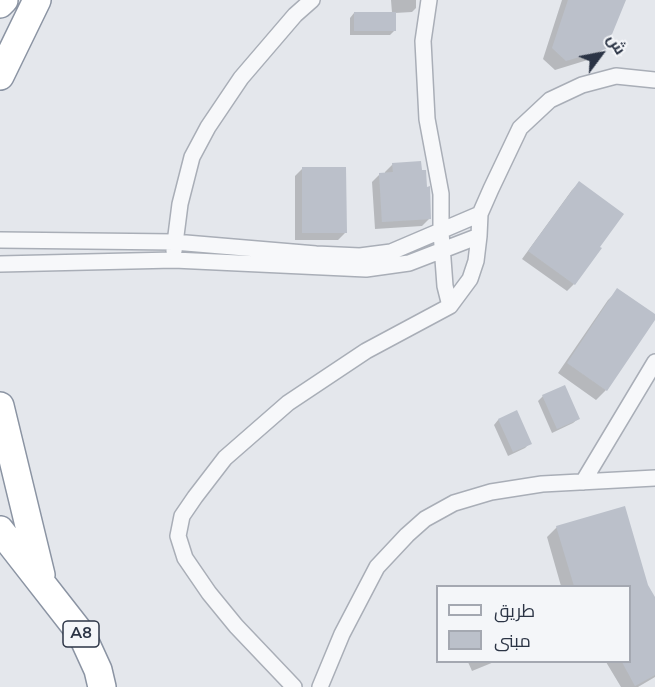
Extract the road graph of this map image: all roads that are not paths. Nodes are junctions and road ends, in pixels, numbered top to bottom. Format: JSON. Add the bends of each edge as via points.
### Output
{"nodes":[{"id":1,"x":4,"y":0,"type":"edge"},
{"id":2,"x":37,"y":0,"type":"edge"},
{"id":3,"x":312,"y":0,"type":"edge"},
{"id":4,"x":429,"y":0,"type":"edge"},
{"id":5,"x":0,"y":4,"type":"edge"},
{"id":6,"x":0,"y":76,"type":"edge"},
{"id":7,"x":655,"y":80,"type":"edge"},
{"id":8,"x":480,"y":214,"type":"junction"},
{"id":9,"x":441,"y":232,"type":"junction"},
{"id":10,"x":479,"y":236,"type":"junction"},
{"id":11,"x":1,"y":240,"type":"edge"},
{"id":12,"x":174,"y":242,"type":"junction"},
{"id":13,"x":443,"y":251,"type":"junction"},
{"id":14,"x":174,"y":260,"type":"junction"},
{"id":15,"x":316,"y":260,"type":"junction"},
{"id":16,"x":2,"y":264,"type":"edge"},
{"id":17,"x":450,"y":306,"type":"junction"},
{"id":18,"x":655,"y":362,"type":"edge"},
{"id":19,"x":1,"y":419,"type":"edge"},
{"id":20,"x":655,"y":478,"type":"edge"},
{"id":21,"x":583,"y":482,"type":"junction"},
{"id":22,"x":0,"y":530,"type":"edge"},
{"id":23,"x":45,"y":588,"type":"junction"},
{"id":24,"x":102,"y":687,"type":"edge"},
{"id":25,"x":294,"y":687,"type":"edge"},
{"id":26,"x":320,"y":687,"type":"edge"}],
"edges":[{"from":1,"to":5,"type":"highway"},
{"from":2,"to":6,"type":"highway"},
{"from":3,"to":12,"type":"street","via":[[241,78],[208,127],[192,157]]},
{"from":4,"to":9,"type":"street","via":[[423,41],[425,86],[441,194]]},
{"from":7,"to":8,"type":"street","via":[[616,76],[550,100],[520,128]]},
{"from":8,"to":9,"type":"street"},
{"from":8,"to":10,"type":"street"},
{"from":9,"to":13,"type":"street"},
{"from":9,"to":15,"type":"street","via":[[391,252]]},
{"from":10,"to":13,"type":"street"},
{"from":10,"to":17,"type":"street","via":[[470,279]]},
{"from":11,"to":12,"type":"street"},
{"from":11,"to":16,"type":"street"},
{"from":12,"to":14,"type":"street"},
{"from":12,"to":15,"type":"street"},
{"from":13,"to":15,"type":"street","via":[[409,263],[366,269]]},
{"from":13,"to":17,"type":"street"},
{"from":14,"to":15,"type":"street"},
{"from":14,"to":16,"type":"street"},
{"from":17,"to":25,"type":"street","via":[[366,351],[288,403],[225,458],[182,516],[178,536],[185,558],[236,626]]},
{"from":18,"to":21,"type":"street"},
{"from":19,"to":23,"type":"highway"},
{"from":20,"to":21,"type":"street"},
{"from":21,"to":26,"type":"street","via":[[491,492],[454,503],[425,519],[377,567]]},
{"from":22,"to":23,"type":"highway","number":"A8"},
{"from":23,"to":24,"type":"highway","number":"A8","via":[[82,635]]}]}
